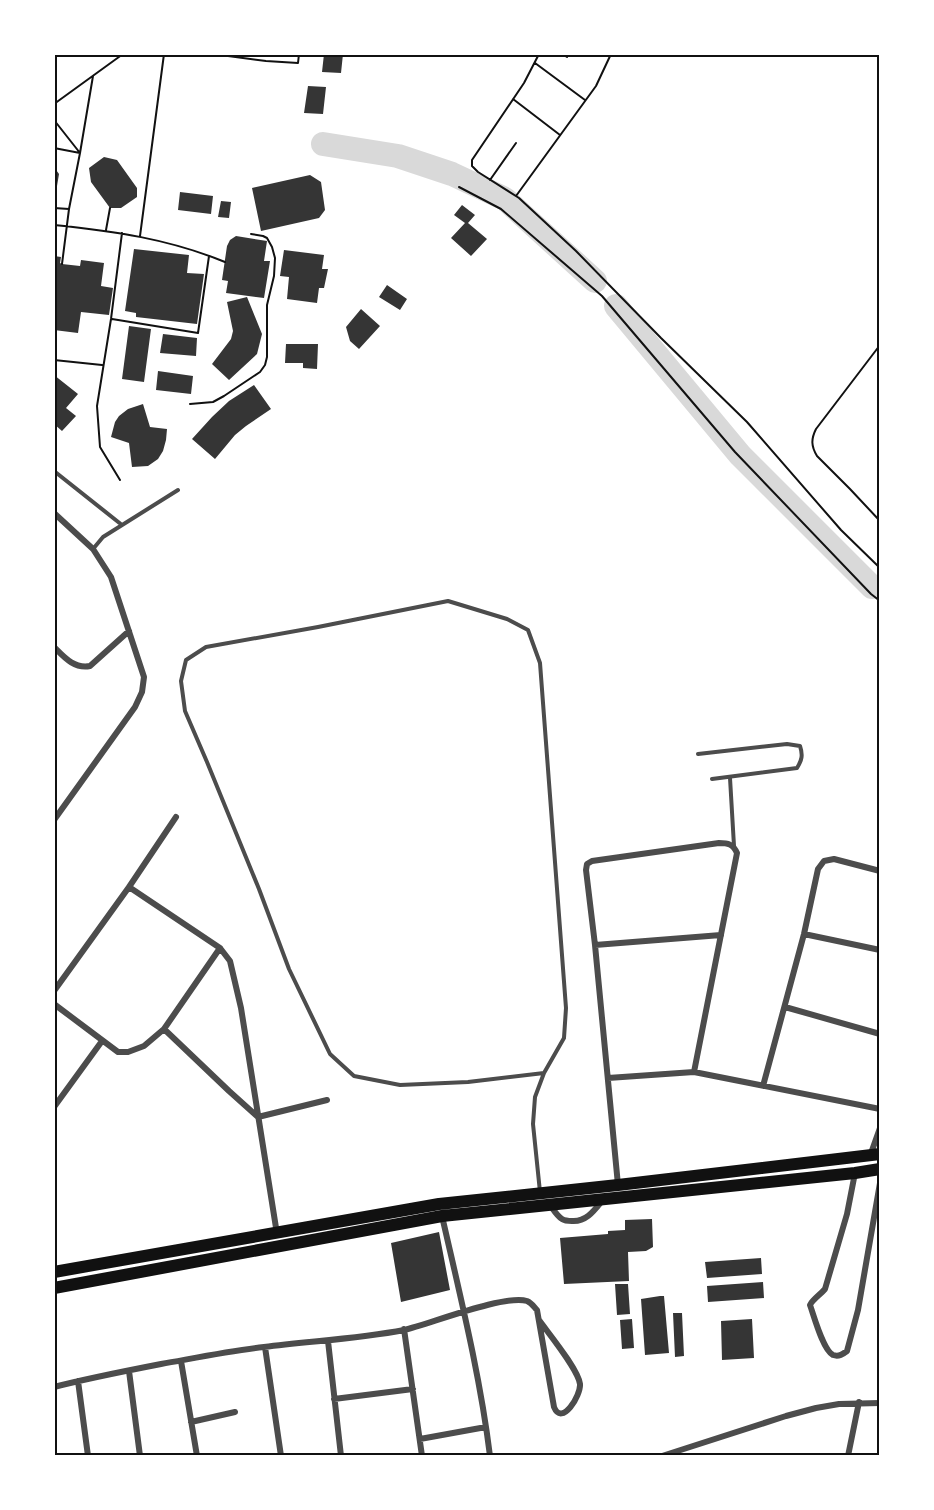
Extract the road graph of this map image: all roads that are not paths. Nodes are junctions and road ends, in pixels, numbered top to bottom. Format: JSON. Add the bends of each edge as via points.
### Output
{"nodes":[{"id":1,"x":54,"y":471,"type":"edge"},
{"id":2,"x":178,"y":490,"type":"dead end"},
{"id":3,"x":54,"y":513,"type":"edge"},
{"id":4,"x":122,"y":525,"type":"junction"},
{"id":5,"x":93,"y":549,"type":"junction"},
{"id":6,"x":129,"y":631,"type":"junction"},
{"id":7,"x":54,"y":647,"type":"edge"},
{"id":8,"x":698,"y":754,"type":"dead end"},
{"id":9,"x":730,"y":778,"type":"junction"},
{"id":10,"x":712,"y":779,"type":"dead end"},
{"id":11,"x":176,"y":817,"type":"dead end"},
{"id":12,"x":54,"y":820,"type":"edge"},
{"id":13,"x":734,"y":846,"type":"junction"},
{"id":14,"x":880,"y":871,"type":"edge"},
{"id":15,"x":129,"y":887,"type":"junction"},
{"id":16,"x":721,"y":934,"type":"junction"},
{"id":17,"x":804,"y":934,"type":"junction"},
{"id":18,"x":595,"y":945,"type":"junction"},
{"id":19,"x":220,"y":948,"type":"junction"},
{"id":20,"x":880,"y":950,"type":"edge"},
{"id":21,"x":54,"y":991,"type":"edge"},
{"id":22,"x":54,"y":1004,"type":"edge"},
{"id":23,"x":784,"y":1007,"type":"junction"},
{"id":24,"x":164,"y":1029,"type":"junction"},
{"id":25,"x":880,"y":1034,"type":"edge"},
{"id":26,"x":102,"y":1041,"type":"junction"},
{"id":27,"x":694,"y":1072,"type":"junction"},
{"id":28,"x":544,"y":1073,"type":"junction"},
{"id":29,"x":608,"y":1077,"type":"junction"},
{"id":30,"x":763,"y":1086,"type":"junction"},
{"id":31,"x":327,"y":1100,"type":"dead end"},
{"id":32,"x":54,"y":1107,"type":"edge"},
{"id":33,"x":880,"y":1109,"type":"edge"},
{"id":34,"x":258,"y":1117,"type":"junction"},
{"id":35,"x":880,"y":1128,"type":"edge"},
{"id":36,"x":875,"y":1155,"type":"edge"},
{"id":37,"x":880,"y":1169,"type":"edge"},
{"id":38,"x":855,"y":1173,"type":"junction"},
{"id":39,"x":880,"y":1183,"type":"edge"},
{"id":40,"x":618,"y":1185,"type":"junction"},
{"id":41,"x":540,"y":1193,"type":"junction"},
{"id":42,"x":604,"y":1198,"type":"junction"},
{"id":43,"x":549,"y":1204,"type":"junction"},
{"id":44,"x":441,"y":1210,"type":"junction"},
{"id":45,"x":277,"y":1233,"type":"junction"},
{"id":46,"x":279,"y":1246,"type":"junction"},
{"id":47,"x":54,"y":1272,"type":"edge"},
{"id":48,"x":54,"y":1288,"type":"edge"},
{"id":49,"x":464,"y":1312,"type":"junction"},
{"id":50,"x":539,"y":1320,"type":"junction"},
{"id":51,"x":404,"y":1329,"type":"junction"},
{"id":52,"x":328,"y":1341,"type":"junction"},
{"id":53,"x":265,"y":1347,"type":"junction"},
{"id":54,"x":181,"y":1360,"type":"junction"},
{"id":55,"x":129,"y":1371,"type":"junction"},
{"id":56,"x":78,"y":1381,"type":"junction"},
{"id":57,"x":54,"y":1387,"type":"edge"},
{"id":58,"x":412,"y":1389,"type":"junction"},
{"id":59,"x":334,"y":1399,"type":"junction"},
{"id":60,"x":880,"y":1401,"type":"edge"},
{"id":61,"x":859,"y":1402,"type":"junction"},
{"id":62,"x":872,"y":1402,"type":"junction"},
{"id":63,"x":880,"y":1408,"type":"edge"},
{"id":64,"x":235,"y":1412,"type":"dead end"},
{"id":65,"x":191,"y":1422,"type":"junction"},
{"id":66,"x":486,"y":1427,"type":"junction"},
{"id":67,"x":420,"y":1439,"type":"junction"},
{"id":68,"x":88,"y":1456,"type":"edge"},
{"id":69,"x":140,"y":1456,"type":"edge"},
{"id":70,"x":197,"y":1456,"type":"edge"},
{"id":71,"x":281,"y":1456,"type":"edge"},
{"id":72,"x":341,"y":1456,"type":"edge"},
{"id":73,"x":422,"y":1456,"type":"edge"},
{"id":74,"x":490,"y":1456,"type":"edge"},
{"id":75,"x":662,"y":1456,"type":"edge"},
{"id":76,"x":848,"y":1456,"type":"edge"}],
"edges":[{"from":1,"to":4,"type":"lane"},
{"from":2,"to":4,"type":"lane"},
{"from":3,"to":5,"type":"street"},
{"from":4,"to":5,"type":"lane"},
{"from":5,"to":6,"type":"street","via":[[111,577]]},
{"from":6,"to":7,"type":"street","via":[[90,666],[82,668]]},
{"from":6,"to":12,"type":"street","via":[[144,677],[142,692]]},
{"from":8,"to":9,"type":"lane","via":[[787,744],[800,746],[802,761],[797,768]]},
{"from":9,"to":10,"type":"lane"},
{"from":9,"to":13,"type":"lane"},
{"from":11,"to":15,"type":"street"},
{"from":13,"to":16,"type":"street","via":[[736,860]]},
{"from":13,"to":18,"type":"street","via":[[719,843],[587,864]]},
{"from":14,"to":17,"type":"street","via":[[834,859],[824,861],[818,869]]},
{"from":15,"to":19,"type":"street"},
{"from":15,"to":21,"type":"street"},
{"from":16,"to":18,"type":"street"},
{"from":16,"to":27,"type":"street"},
{"from":17,"to":20,"type":"street"},
{"from":17,"to":23,"type":"street"},
{"from":18,"to":29,"type":"street"},
{"from":19,"to":24,"type":"street"},
{"from":19,"to":34,"type":"street","via":[[230,961],[235,978]]},
{"from":22,"to":26,"type":"street"},
{"from":23,"to":25,"type":"street"},
{"from":23,"to":30,"type":"street"},
{"from":24,"to":26,"type":"street","via":[[144,1046],[128,1052],[118,1052]]},
{"from":24,"to":34,"type":"street"},
{"from":26,"to":32,"type":"street"},
{"from":27,"to":29,"type":"street"},
{"from":27,"to":30,"type":"street"},
{"from":28,"to":28,"type":"lane","via":[[564,1038],[566,1008],[540,663],[528,630],[507,619],[448,601],[206,647],[186,660],[181,681],[185,711],[289,969],[330,1054],[354,1076],[400,1085]]},
{"from":28,"to":41,"type":"lane","via":[[535,1097],[533,1124]]},
{"from":29,"to":40,"type":"street"},
{"from":30,"to":33,"type":"street"},
{"from":31,"to":34,"type":"street"},
{"from":34,"to":45,"type":"street"},
{"from":35,"to":36,"type":"street"},
{"from":36,"to":40,"type":"highway"},
{"from":37,"to":38,"type":"highway"},
{"from":38,"to":39,"type":"street","via":[[825,1289],[810,1305],[826,1348],[834,1355],[847,1351],[858,1310]]},
{"from":38,"to":42,"type":"highway"},
{"from":40,"to":41,"type":"highway"},
{"from":41,"to":44,"type":"highway"},
{"from":42,"to":43,"type":"highway"},
{"from":42,"to":43,"type":"street","via":[[591,1215],[576,1221],[564,1221]]},
{"from":43,"to":44,"type":"highway"},
{"from":44,"to":45,"type":"highway"},
{"from":44,"to":46,"type":"highway"},
{"from":44,"to":49,"type":"street"},
{"from":45,"to":46,"type":"street"},
{"from":45,"to":47,"type":"highway"},
{"from":46,"to":48,"type":"highway"},
{"from":49,"to":50,"type":"street","via":[[517,1300],[532,1304]]},
{"from":49,"to":51,"type":"street"},
{"from":49,"to":66,"type":"street"},
{"from":50,"to":50,"type":"street","via":[[555,1411],[567,1411],[580,1383]]},
{"from":51,"to":52,"type":"street"},
{"from":51,"to":58,"type":"street"},
{"from":52,"to":53,"type":"street"},
{"from":52,"to":59,"type":"street"},
{"from":53,"to":54,"type":"street"},
{"from":53,"to":71,"type":"street"},
{"from":54,"to":55,"type":"street"},
{"from":54,"to":65,"type":"street"},
{"from":55,"to":56,"type":"street"},
{"from":55,"to":69,"type":"street"},
{"from":56,"to":57,"type":"street"},
{"from":56,"to":68,"type":"street"},
{"from":58,"to":59,"type":"street"},
{"from":58,"to":67,"type":"street"},
{"from":59,"to":72,"type":"street"},
{"from":60,"to":62,"type":"street"},
{"from":61,"to":62,"type":"street"},
{"from":61,"to":75,"type":"street","via":[[786,1416]]},
{"from":61,"to":76,"type":"street"},
{"from":62,"to":63,"type":"street"},
{"from":64,"to":65,"type":"street"},
{"from":65,"to":70,"type":"street"},
{"from":66,"to":67,"type":"street"},
{"from":66,"to":74,"type":"street"},
{"from":67,"to":73,"type":"street"}]}
